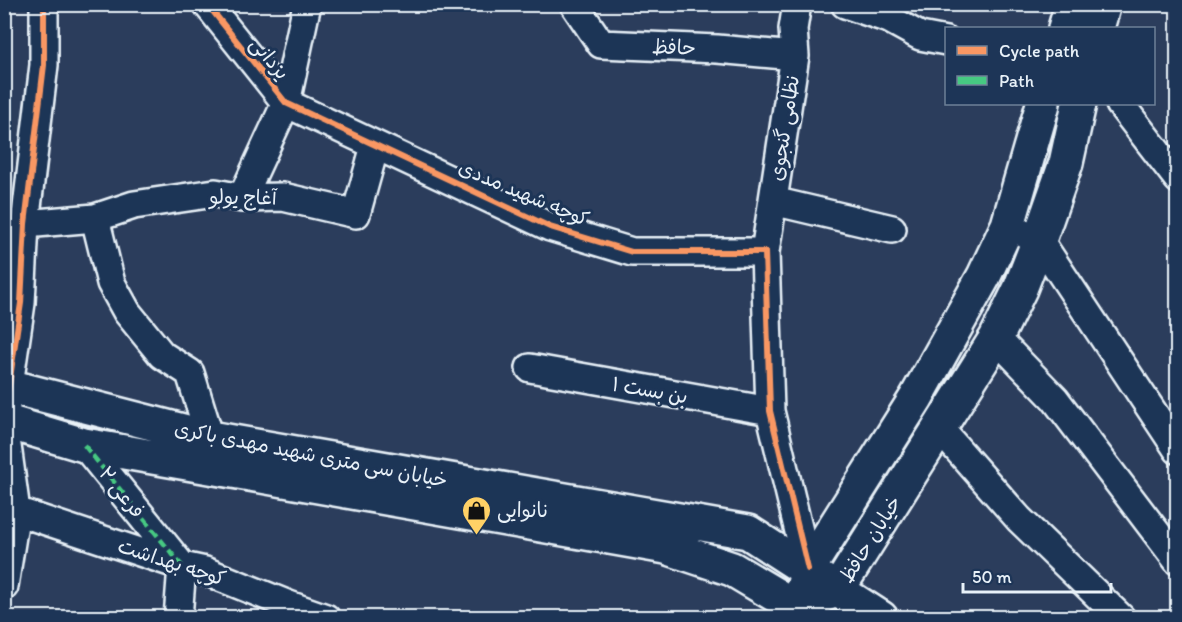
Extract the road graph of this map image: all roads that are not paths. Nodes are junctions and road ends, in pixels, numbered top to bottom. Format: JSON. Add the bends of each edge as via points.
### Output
{"nodes":[{"id":1,"x":44,"y":4,"type":"edge"},
{"id":2,"x":207,"y":4,"type":"edge"},
{"id":3,"x":307,"y":4,"type":"edge"},
{"id":4,"x":574,"y":4,"type":"edge"},
{"id":5,"x":797,"y":4,"type":"edge"},
{"id":6,"x":845,"y":4,"type":"edge"},
{"id":7,"x":1072,"y":4,"type":"edge"},
{"id":8,"x":1104,"y":4,"type":"edge"},
{"id":9,"x":1065,"y":27,"type":"edge"},
{"id":10,"x":1097,"y":27,"type":"edge"},
{"id":11,"x":945,"y":41,"type":"edge"},
{"id":12,"x":795,"y":56,"type":"junction"},
{"id":13,"x":286,"y":103,"type":"junction"},
{"id":14,"x":1043,"y":105,"type":"edge"},
{"id":15,"x":1079,"y":105,"type":"edge"},
{"id":16,"x":1121,"y":105,"type":"edge"},
{"id":17,"x":375,"y":146,"type":"junction"},
{"id":18,"x":1178,"y":179,"type":"edge"},
{"id":19,"x":242,"y":198,"type":"junction"},
{"id":20,"x":773,"y":201,"type":"junction"},
{"id":21,"x":95,"y":218,"type":"junction"},
{"id":22,"x":25,"y":224,"type":"junction"},
{"id":23,"x":1008,"y":225,"type":"junction"},
{"id":24,"x":892,"y":229,"type":"dead end"},
{"id":25,"x":1039,"y":240,"type":"junction"},
{"id":26,"x":765,"y":252,"type":"junction"},
{"id":27,"x":13,"y":298,"type":"edge"},
{"id":28,"x":996,"y":338,"type":"junction"},
{"id":29,"x":530,"y":368,"type":"dead end"},
{"id":30,"x":7,"y":386,"type":"edge"},
{"id":31,"x":770,"y":411,"type":"junction"},
{"id":32,"x":4,"y":422,"type":"edge"},
{"id":33,"x":938,"y":427,"type":"junction"},
{"id":34,"x":210,"y":438,"type":"junction"},
{"id":35,"x":84,"y":445,"type":"junction"},
{"id":36,"x":1178,"y":450,"type":"edge"},
{"id":37,"x":10,"y":511,"type":"edge"},
{"id":38,"x":1178,"y":561,"type":"edge"},
{"id":39,"x":182,"y":566,"type":"junction"},
{"id":40,"x":808,"y":569,"type":"junction"},
{"id":41,"x":4,"y":586,"type":"edge"},
{"id":42,"x":838,"y":589,"type":"junction"},
{"id":43,"x":800,"y":614,"type":"edge"},
{"id":44,"x":320,"y":616,"type":"edge"},
{"id":45,"x":178,"y":618,"type":"edge"},
{"id":46,"x":880,"y":618,"type":"edge"},
{"id":47,"x":1121,"y":618,"type":"edge"}],
"edges":[{"from":1,"to":22,"type":"street","via":[[44,65]]},
{"from":2,"to":13,"type":"street","name":"یزدانی"},
{"from":3,"to":13,"type":"street"},
{"from":4,"to":12,"type":"street","name":"حافظ","via":[[602,44]]},
{"from":5,"to":12,"type":"street","name":"نظامی گنجوی","via":[[793,29]]},
{"from":6,"to":11,"type":"street","via":[[889,19],[920,36]]},
{"from":7,"to":9,"type":"main road"},
{"from":8,"to":10,"type":"main road"},
{"from":12,"to":20,"type":"street","name":"نظامی گنجوی"},
{"from":13,"to":17,"type":"street","name":"کوچه شهید مددی"},
{"from":13,"to":19,"type":"street"},
{"from":14,"to":23,"type":"main road","name":"خیابان حافظ"},
{"from":15,"to":25,"type":"main road","name":"خیابان حافظ","via":[[1066,163]]},
{"from":16,"to":18,"type":"street"},
{"from":17,"to":19,"type":"street","name":"آغاج یولو","via":[[356,214],[283,197]]},
{"from":17,"to":26,"type":"street","name":"کوچه شهید مددی","via":[[550,227],[632,252]]},
{"from":19,"to":21,"type":"street","name":"آغاج یولو","via":[[215,193],[134,206]]},
{"from":20,"to":24,"type":"street"},
{"from":20,"to":26,"type":"street","name":"نظامی گنجوی"},
{"from":21,"to":22,"type":"street","name":"آغاج یولو"},
{"from":21,"to":34,"type":"street","via":[[111,283],[127,312],[162,355],[190,373]]},
{"from":22,"to":27,"type":"street"},
{"from":23,"to":25,"type":"street"},
{"from":23,"to":40,"type":"main road","name":"خیابان حافظ","via":[[916,398]]},
{"from":25,"to":28,"type":"main road","name":"خیابان حافظ"},
{"from":25,"to":36,"type":"street"},
{"from":26,"to":31,"type":"street"},
{"from":27,"to":30,"type":"street"},
{"from":28,"to":33,"type":"main road","name":"خیابان حافظ"},
{"from":28,"to":38,"type":"street","via":[[1055,399]]},
{"from":29,"to":31,"type":"street","name":"بن بست ۱"},
{"from":30,"to":32,"type":"street"},
{"from":30,"to":34,"type":"main road","name":"خیابان سی متری شهید مهدی باکری"},
{"from":31,"to":40,"type":"street"},
{"from":32,"to":35,"type":"main road","name":"خیابان سی متری شهید مهدی باکری"},
{"from":32,"to":37,"type":"street"},
{"from":33,"to":42,"type":"main road","name":"خیابان حافظ"},
{"from":33,"to":47,"type":"street","via":[[1019,519]]},
{"from":34,"to":40,"type":"main road","name":"خیابان سی متری شهید مهدی باکری","via":[[748,532]]},
{"from":35,"to":39,"type":"street","name":"فرعی ۲"},
{"from":35,"to":43,"type":"main road","name":"خیابان سی متری شهید مهدی باکری","via":[[666,547],[732,569]]},
{"from":37,"to":39,"type":"street","name":"کوچه بهداشت"},
{"from":37,"to":41,"type":"street"},
{"from":39,"to":44,"type":"street","name":"کوچه بهداشت","via":[[205,571]]},
{"from":39,"to":45,"type":"street"},
{"from":40,"to":42,"type":"main road","name":"خیابان سی متری شهید مهدی باکری"},
{"from":40,"to":43,"type":"main road","name":"خیابان حافظ"},
{"from":42,"to":43,"type":"main road","name":"خیابان حافظ"},
{"from":42,"to":46,"type":"main road","name":"خیابان سی متری شهید مهدی باکری"}]}
